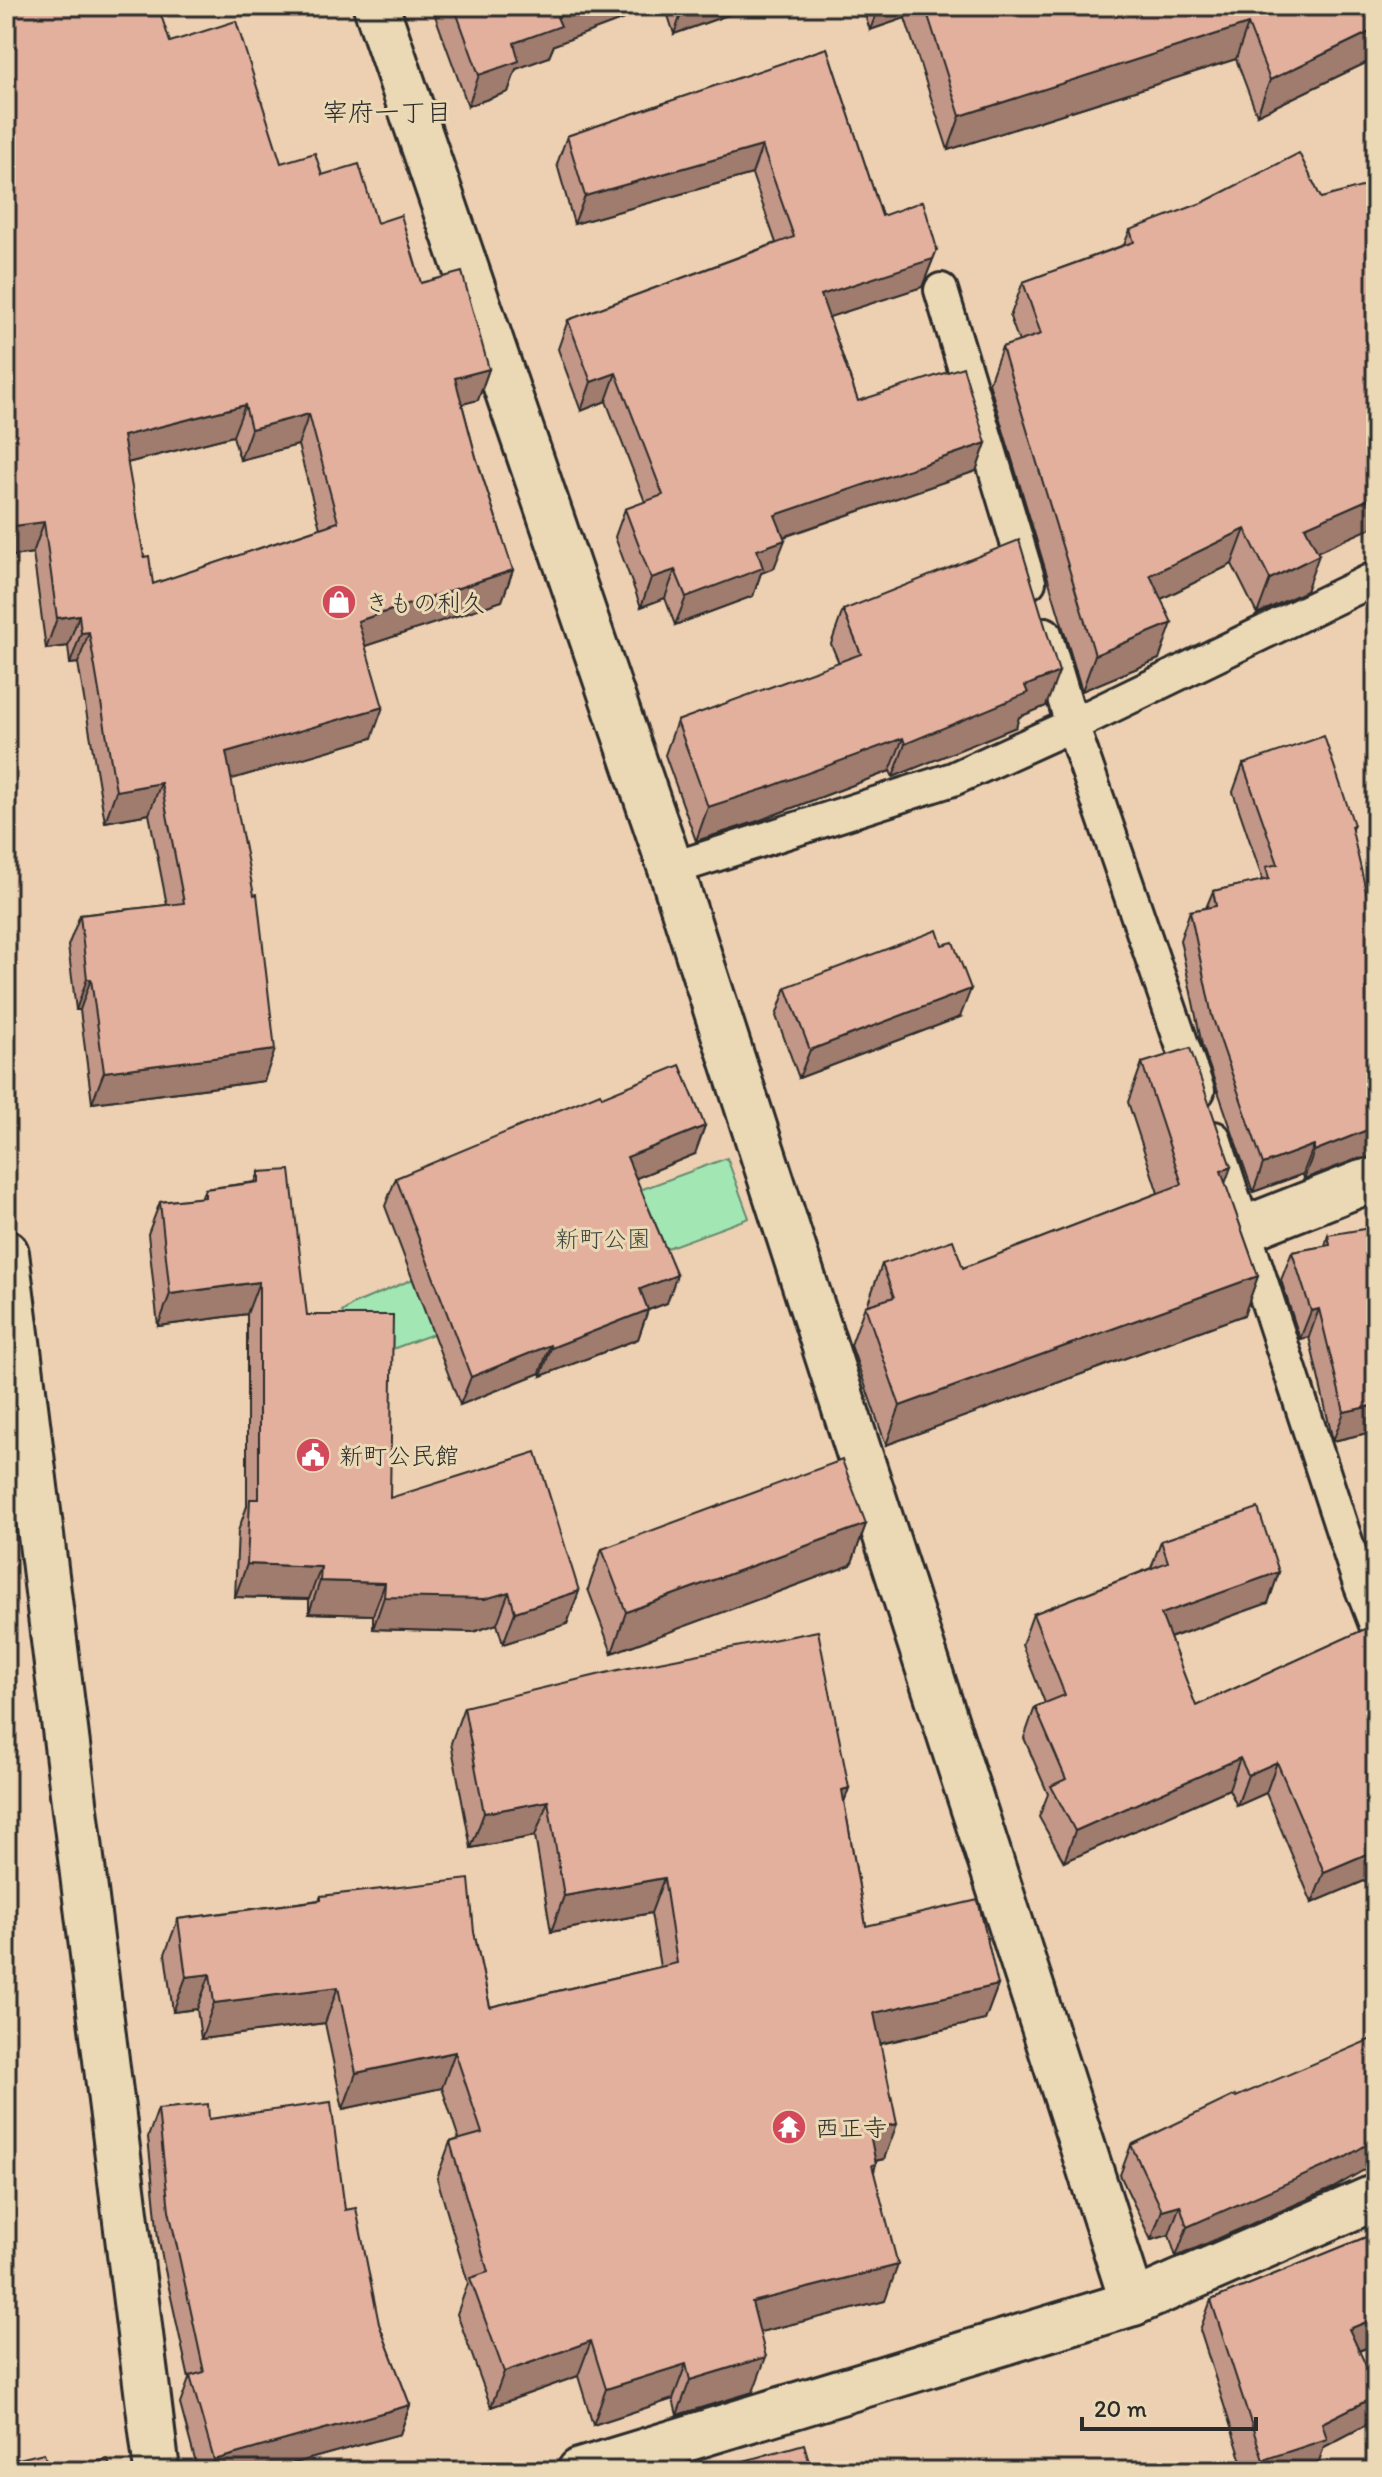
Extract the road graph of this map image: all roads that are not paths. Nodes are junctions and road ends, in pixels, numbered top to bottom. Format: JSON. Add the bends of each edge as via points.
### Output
{"nodes":[{"id":1,"x":376,"y":6,"type":"edge"},
{"id":2,"x":941,"y":290,"type":"dead end"},
{"id":3,"x":1376,"y":578,"type":"edge"},
{"id":4,"x":1072,"y":725,"type":"junction"},
{"id":5,"x":671,"y":869,"type":"junction"},
{"id":6,"x":1376,"y":1180,"type":"edge"},
{"id":7,"x":1245,"y":1229,"type":"junction"},
{"id":8,"x":6,"y":1253,"type":"edge"},
{"id":9,"x":1376,"y":1625,"type":"edge"},
{"id":10,"x":1376,"y":2197,"type":"edge"},
{"id":11,"x":1133,"y":2303,"type":"junction"},
{"id":12,"x":157,"y":2471,"type":"edge"},
{"id":13,"x":580,"y":2471,"type":"edge"}],
"edges":[{"from":1,"to":5,"type":"street"},
{"from":2,"to":4,"type":"lane"},
{"from":3,"to":4,"type":"lane"},
{"from":4,"to":5,"type":"lane","via":[[953,779]]},
{"from":4,"to":7,"type":"lane"},
{"from":5,"to":11,"type":"street"},
{"from":6,"to":7,"type":"street"},
{"from":7,"to":9,"type":"lane"},
{"from":8,"to":12,"type":"street"},
{"from":10,"to":11,"type":"street"},
{"from":11,"to":13,"type":"street"}]}
